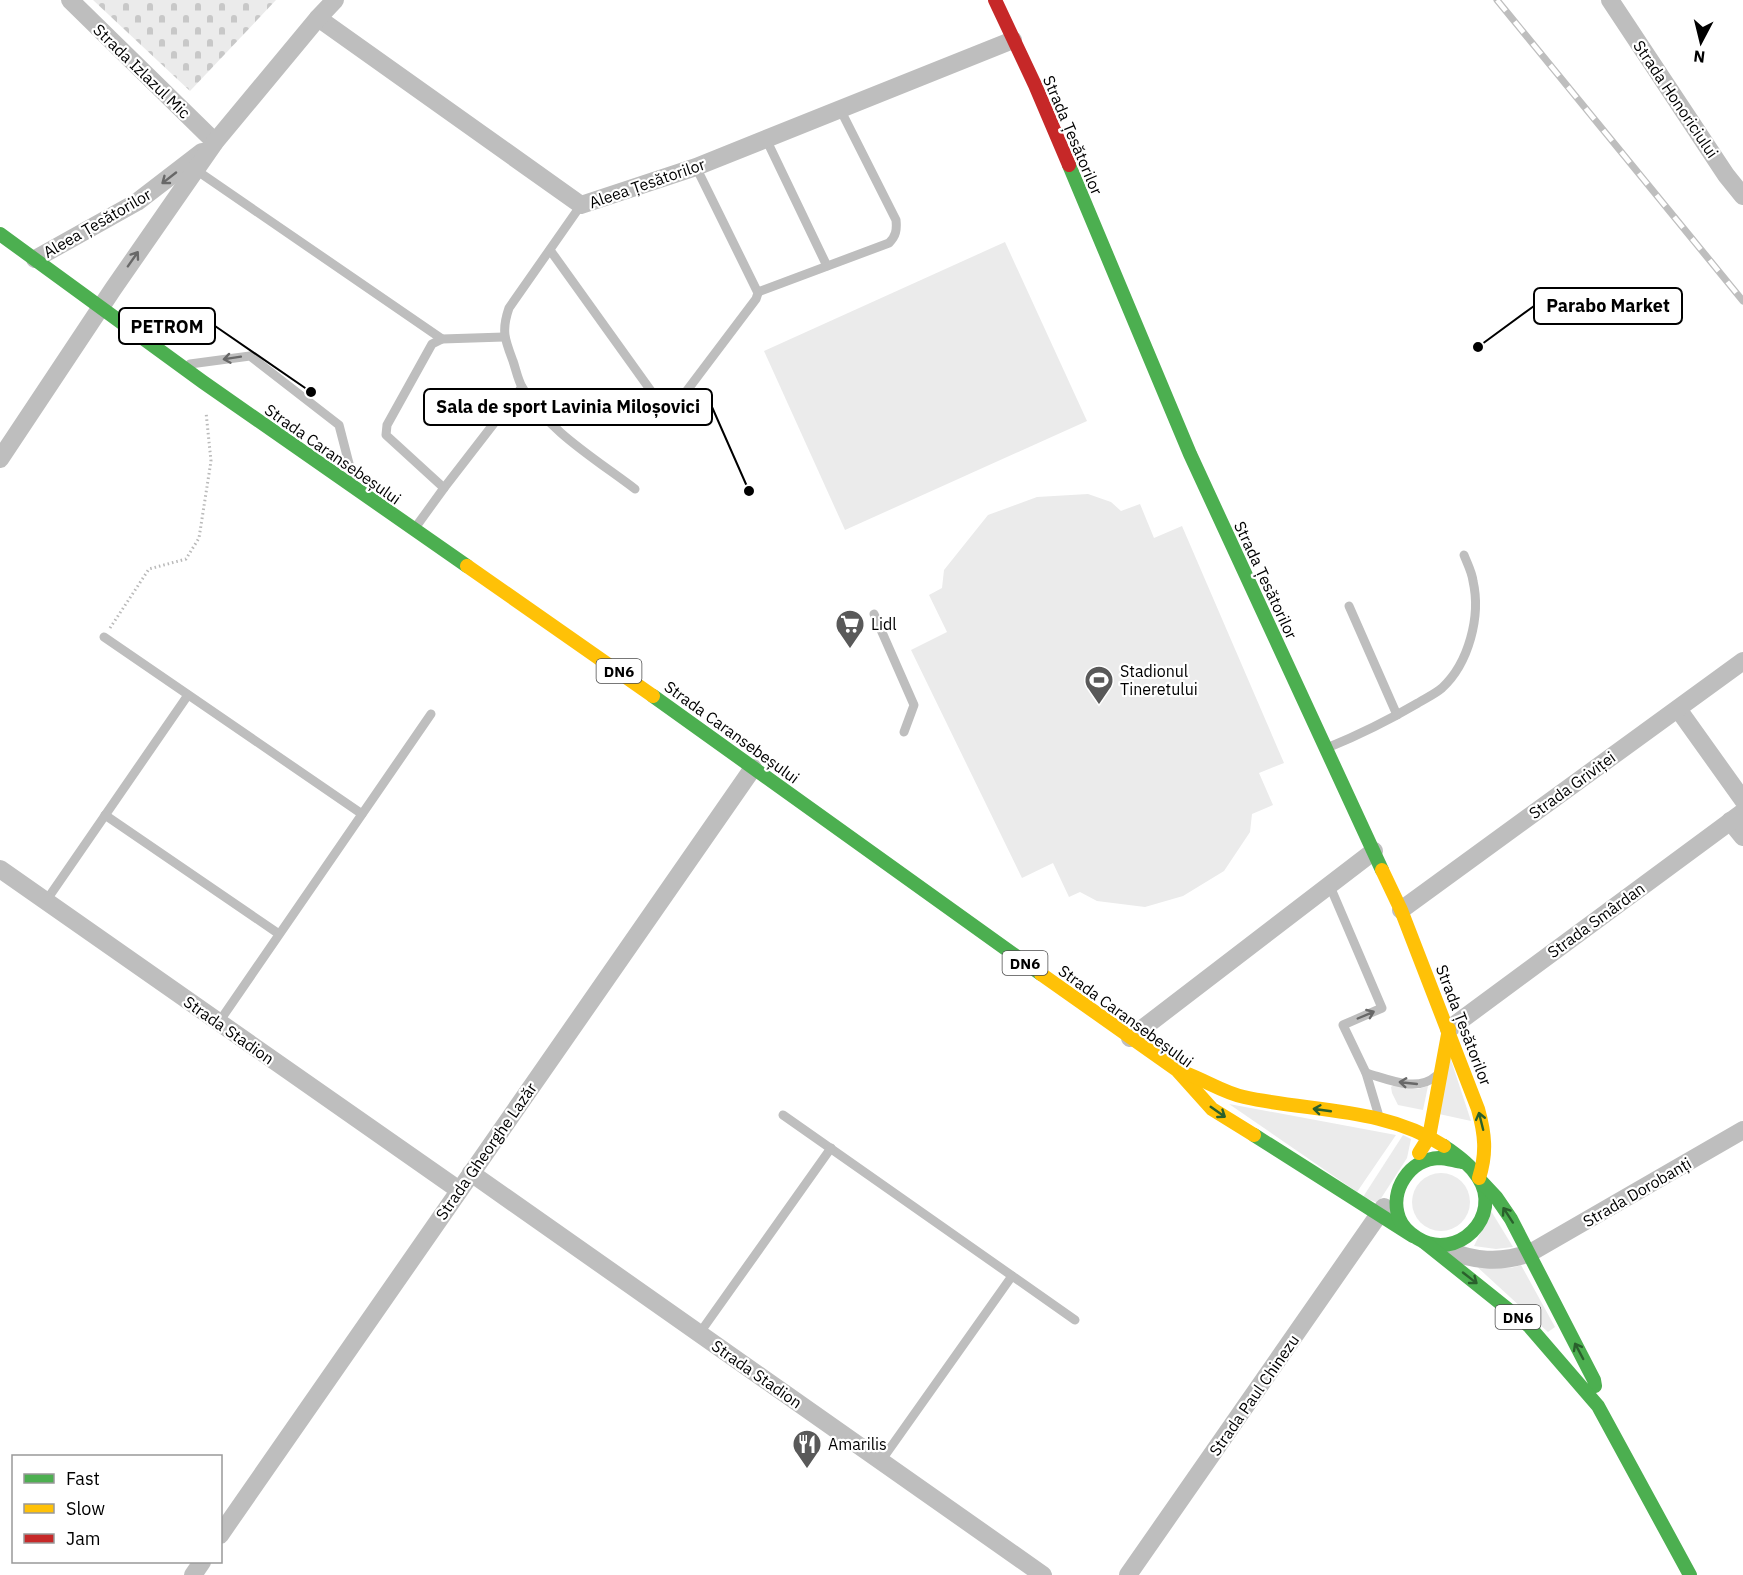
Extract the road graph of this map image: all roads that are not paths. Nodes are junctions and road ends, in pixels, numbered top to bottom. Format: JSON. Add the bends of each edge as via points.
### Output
{"nodes":[{"id":1,"x":70,"y":0,"type":"edge"},
{"id":2,"x":335,"y":0,"type":"edge"},
{"id":3,"x":995,"y":0,"type":"edge"},
{"id":4,"x":1610,"y":0,"type":"edge"},
{"id":5,"x":318,"y":18,"type":"junction"},
{"id":6,"x":1013,"y":40,"type":"junction"},
{"id":7,"x":840,"y":109,"type":"junction"},
{"id":8,"x":766,"y":139,"type":"junction"},
{"id":9,"x":215,"y":142,"type":"junction"},
{"id":10,"x":696,"y":167,"type":"junction"},
{"id":11,"x":196,"y":170,"type":"junction"},
{"id":12,"x":1743,"y":196,"type":"edge"},
{"id":13,"x":581,"y":205,"type":"junction"},
{"id":14,"x":0,"y":234,"type":"edge"},
{"id":15,"x":550,"y":250,"type":"junction"},
{"id":16,"x":35,"y":259,"type":"junction"},
{"id":17,"x":827,"y":266,"type":"junction"},
{"id":18,"x":758,"y":292,"type":"junction"},
{"id":19,"x":100,"y":308,"type":"junction"},
{"id":20,"x":504,"y":337,"type":"junction"},
{"id":21,"x":442,"y":339,"type":"junction"},
{"id":22,"x":178,"y":365,"type":"junction"},
{"id":23,"x":522,"y":387,"type":"junction"},
{"id":24,"x":0,"y":459,"type":"edge"},
{"id":25,"x":444,"y":488,"type":"junction"},
{"id":26,"x":355,"y":489,"type":"junction"},
{"id":27,"x":635,"y":489,"type":"dead end"},
{"id":28,"x":414,"y":530,"type":"junction"},
{"id":29,"x":1464,"y":555,"type":"dead end"},
{"id":30,"x":1349,"y":606,"type":"dead end"},
{"id":31,"x":874,"y":614,"type":"dead end"},
{"id":32,"x":104,"y":637,"type":"road end"},
{"id":33,"x":1743,"y":661,"type":"edge"},
{"id":34,"x":188,"y":695,"type":"junction"},
{"id":35,"x":1678,"y":708,"type":"junction"},
{"id":36,"x":431,"y":714,"type":"dead end"},
{"id":37,"x":1397,"y":716,"type":"junction"},
{"id":38,"x":904,"y":732,"type":"dead end"},
{"id":39,"x":1326,"y":748,"type":"junction"},
{"id":40,"x":753,"y":768,"type":"junction"},
{"id":41,"x":1743,"y":800,"type":"edge"},
{"id":42,"x":362,"y":814,"type":"junction"},
{"id":43,"x":105,"y":815,"type":"junction"},
{"id":44,"x":1736,"y":816,"type":"edge"},
{"id":45,"x":1743,"y":837,"type":"edge"},
{"id":46,"x":1374,"y":851,"type":"junction"},
{"id":47,"x":0,"y":869,"type":"edge"},
{"id":48,"x":1329,"y":884,"type":"junction"},
{"id":49,"x":46,"y":901,"type":"junction"},
{"id":50,"x":1401,"y":910,"type":"junction"},
{"id":51,"x":279,"y":934,"type":"junction"},
{"id":52,"x":219,"y":1022,"type":"junction"},
{"id":53,"x":1449,"y":1029,"type":"junction"},
{"id":54,"x":1130,"y":1038,"type":"junction"},
{"id":55,"x":1442,"y":1066,"type":"junction"},
{"id":56,"x":1177,"y":1070,"type":"junction"},
{"id":57,"x":1366,"y":1073,"type":"junction"},
{"id":58,"x":783,"y":1115,"type":"dead end"},
{"id":59,"x":1380,"y":1119,"type":"junction"},
{"id":60,"x":1743,"y":1130,"type":"edge"},
{"id":61,"x":1429,"y":1137,"type":"junction"},
{"id":62,"x":831,"y":1148,"type":"junction"},
{"id":63,"x":1462,"y":1162,"type":"junction"},
{"id":64,"x":471,"y":1173,"type":"junction"},
{"id":65,"x":1405,"y":1175,"type":"junction"},
{"id":66,"x":1480,"y":1180,"type":"junction"},
{"id":67,"x":459,"y":1190,"type":"junction"},
{"id":68,"x":1379,"y":1215,"type":"junction"},
{"id":69,"x":1424,"y":1241,"type":"junction"},
{"id":70,"x":1530,"y":1253,"type":"junction"},
{"id":71,"x":1012,"y":1276,"type":"junction"},
{"id":72,"x":1075,"y":1320,"type":"dead end"},
{"id":73,"x":699,"y":1334,"type":"junction"},
{"id":74,"x":1598,"y":1406,"type":"junction"},
{"id":75,"x":881,"y":1461,"type":"junction"},
{"id":76,"x":222,"y":1532,"type":"edge"},
{"id":77,"x":1043,"y":1575,"type":"edge"},
{"id":78,"x":1128,"y":1575,"type":"edge"},
{"id":79,"x":1690,"y":1575,"type":"edge"}],
"edges":[{"from":1,"to":9,"type":"street","name":"Strada Izlazul Mic"},
{"from":2,"to":5,"type":"street","name":"Aleea Țesătorilor"},
{"from":3,"to":6,"type":"main road","name":"Strada Țesătorilor"},
{"from":4,"to":12,"type":"street","name":"Strada Honoriciului"},
{"from":5,"to":9,"type":"street","name":"Aleea Țesătorilor"},
{"from":5,"to":13,"type":"street","name":"Aleea Țesătorilor"},
{"from":6,"to":7,"type":"street","name":"Aleea Țesătorilor"},
{"from":6,"to":39,"type":"main road","name":"Strada Țesătorilor","via":[[1190,454]]},
{"from":7,"to":8,"type":"street","name":"Aleea Țesătorilor"},
{"from":7,"to":17,"type":"lane","via":[[897,229],[889,243]]},
{"from":8,"to":10,"type":"street","name":"Aleea Țesătorilor"},
{"from":8,"to":17,"type":"lane"},
{"from":9,"to":11,"type":"street","name":"Aleea Țesătorilor"},
{"from":9,"to":16,"type":"street","name":"Aleea Țesătorilor","one_way":true,"via":[[137,202]]},
{"from":10,"to":13,"type":"street","name":"Aleea Țesătorilor"},
{"from":10,"to":18,"type":"lane"},
{"from":19,"to":11,"type":"street","name":"Aleea Țesătorilor","one_way":true},
{"from":11,"to":21,"type":"lane"},
{"from":13,"to":15,"type":"lane"},
{"from":14,"to":16,"type":"main road","name":"Strada Caransebeșului","number":"DN6"},
{"from":15,"to":18,"type":"lane","via":[[664,406],[682,400]]},
{"from":15,"to":20,"type":"lane","via":[[509,308]]},
{"from":16,"to":19,"type":"main road","name":"Strada Caransebeșului","number":"DN6"},
{"from":17,"to":18,"type":"lane"},
{"from":19,"to":22,"type":"main road","name":"Strada Caransebeșului","number":"DN6"},
{"from":19,"to":24,"type":"street","name":"Aleea Țesătorilor"},
{"from":20,"to":21,"type":"lane"},
{"from":20,"to":23,"type":"lane"},
{"from":21,"to":25,"type":"lane","via":[[432,344],[387,424],[386,435]]},
{"from":22,"to":26,"type":"main road","name":"Strada Caransebeșului","number":"DN6"},
{"from":26,"to":22,"type":"lane","one_way":true,"via":[[339,425],[250,356]]},
{"from":23,"to":25,"type":"lane"},
{"from":23,"to":27,"type":"lane","via":[[563,435]]},
{"from":25,"to":28,"type":"lane"},
{"from":26,"to":28,"type":"main road","name":"Strada Caransebeșului","number":"DN6"},
{"from":28,"to":40,"type":"main road","name":"Strada Caransebeșului","number":"DN6"},
{"from":29,"to":37,"type":"lane","via":[[1476,598],[1473,627],[1463,658],[1440,689]]},
{"from":30,"to":37,"type":"lane"},
{"from":31,"to":38,"type":"lane","via":[[914,705]]},
{"from":32,"to":34,"type":"lane"},
{"from":33,"to":35,"type":"street","name":"Strada Griviței"},
{"from":34,"to":42,"type":"lane"},
{"from":34,"to":43,"type":"lane"},
{"from":35,"to":41,"type":"street"},
{"from":35,"to":50,"type":"street","name":"Strada Griviței"},
{"from":36,"to":42,"type":"lane"},
{"from":37,"to":39,"type":"lane"},
{"from":39,"to":46,"type":"main road","name":"Strada Țesătorilor"},
{"from":40,"to":54,"type":"main road","name":"Strada Caransebeșului","number":"DN6"},
{"from":40,"to":64,"type":"street","name":"Strada Gheorghe Lazăr"},
{"from":42,"to":51,"type":"lane"},
{"from":43,"to":49,"type":"lane"},
{"from":43,"to":51,"type":"lane"},
{"from":44,"to":45,"type":"street"},
{"from":44,"to":53,"type":"street","name":"Strada Smârdan"},
{"from":46,"to":48,"type":"street"},
{"from":46,"to":50,"type":"main road","name":"Strada Țesătorilor"},
{"from":47,"to":49,"type":"street","name":"Strada Stadion"},
{"from":48,"to":54,"type":"street"},
{"from":57,"to":48,"type":"lane","one_way":true,"via":[[1343,1025],[1382,1008]]},
{"from":49,"to":52,"type":"street","name":"Strada Stadion"},
{"from":50,"to":53,"type":"main road","name":"Strada Țesătorilor"},
{"from":51,"to":52,"type":"lane"},
{"from":52,"to":67,"type":"street","name":"Strada Stadion"},
{"from":53,"to":55,"type":"main road"},
{"from":66,"to":53,"type":"main road","name":"Strada Țesătorilor","one_way":true,"via":[[1486,1140]]},
{"from":54,"to":56,"type":"main road","name":"Strada Caransebeșului","number":"DN6"},
{"from":55,"to":57,"type":"lane","one_way":true,"via":[[1431,1081],[1413,1085]]},
{"from":55,"to":61,"type":"main road"},
{"from":59,"to":56,"type":"main road","number":"DN6","one_way":true,"via":[[1242,1097]]},
{"from":56,"to":68,"type":"main road","name":"Strada Caransebeșului","number":"DN6","one_way":true,"via":[[1212,1109]]},
{"from":57,"to":59,"type":"lane"},
{"from":58,"to":62,"type":"lane"},
{"from":59,"to":61,"type":"main road","number":"DN6"},
{"from":60,"to":70,"type":"street","name":"Strada Dorobanți"},
{"from":61,"to":63,"type":"main road","number":"DN6"},
{"from":61,"to":65,"type":"main road"},
{"from":62,"to":71,"type":"lane"},
{"from":62,"to":73,"type":"lane"},
{"from":63,"to":65,"type":"main road","via":[[1434,1157],[1420,1162]]},
{"from":63,"to":66,"type":"main road"},
{"from":64,"to":67,"type":"street","name":"Strada Gheorghe Lazăr"},
{"from":64,"to":73,"type":"street","name":"Strada Stadion"},
{"from":65,"to":68,"type":"street","name":"Strada Paul Chinezu"},
{"from":65,"to":69,"type":"main road","via":[[1397,1191],[1398,1216],[1404,1227]]},
{"from":66,"to":69,"type":"main road","via":[[1485,1204],[1478,1227],[1460,1242],[1449,1245]]},
{"from":70,"to":66,"type":"main road","number":"DN6","one_way":true,"via":[[1496,1197]]},
{"from":67,"to":76,"type":"street","name":"Strada Gheorghe Lazăr"},
{"from":68,"to":69,"type":"main road","name":"Strada Caransebeșului","number":"DN6"},
{"from":68,"to":78,"type":"street","name":"Strada Paul Chinezu"},
{"from":69,"to":70,"type":"street","name":"Strada Dorobanți","via":[[1461,1256],[1487,1260],[1510,1260]]},
{"from":69,"to":74,"type":"main road","name":"Strada Caransebeșului","number":"DN6","one_way":true,"via":[[1529,1326]]},
{"from":74,"to":70,"type":"main road","number":"DN6","one_way":true,"via":[[1594,1380]]},
{"from":71,"to":72,"type":"lane"},
{"from":71,"to":75,"type":"lane"},
{"from":73,"to":75,"type":"street","name":"Strada Stadion"},
{"from":74,"to":79,"type":"main road","number":"DN6"},
{"from":75,"to":77,"type":"street","name":"Strada Stadion"}]}
